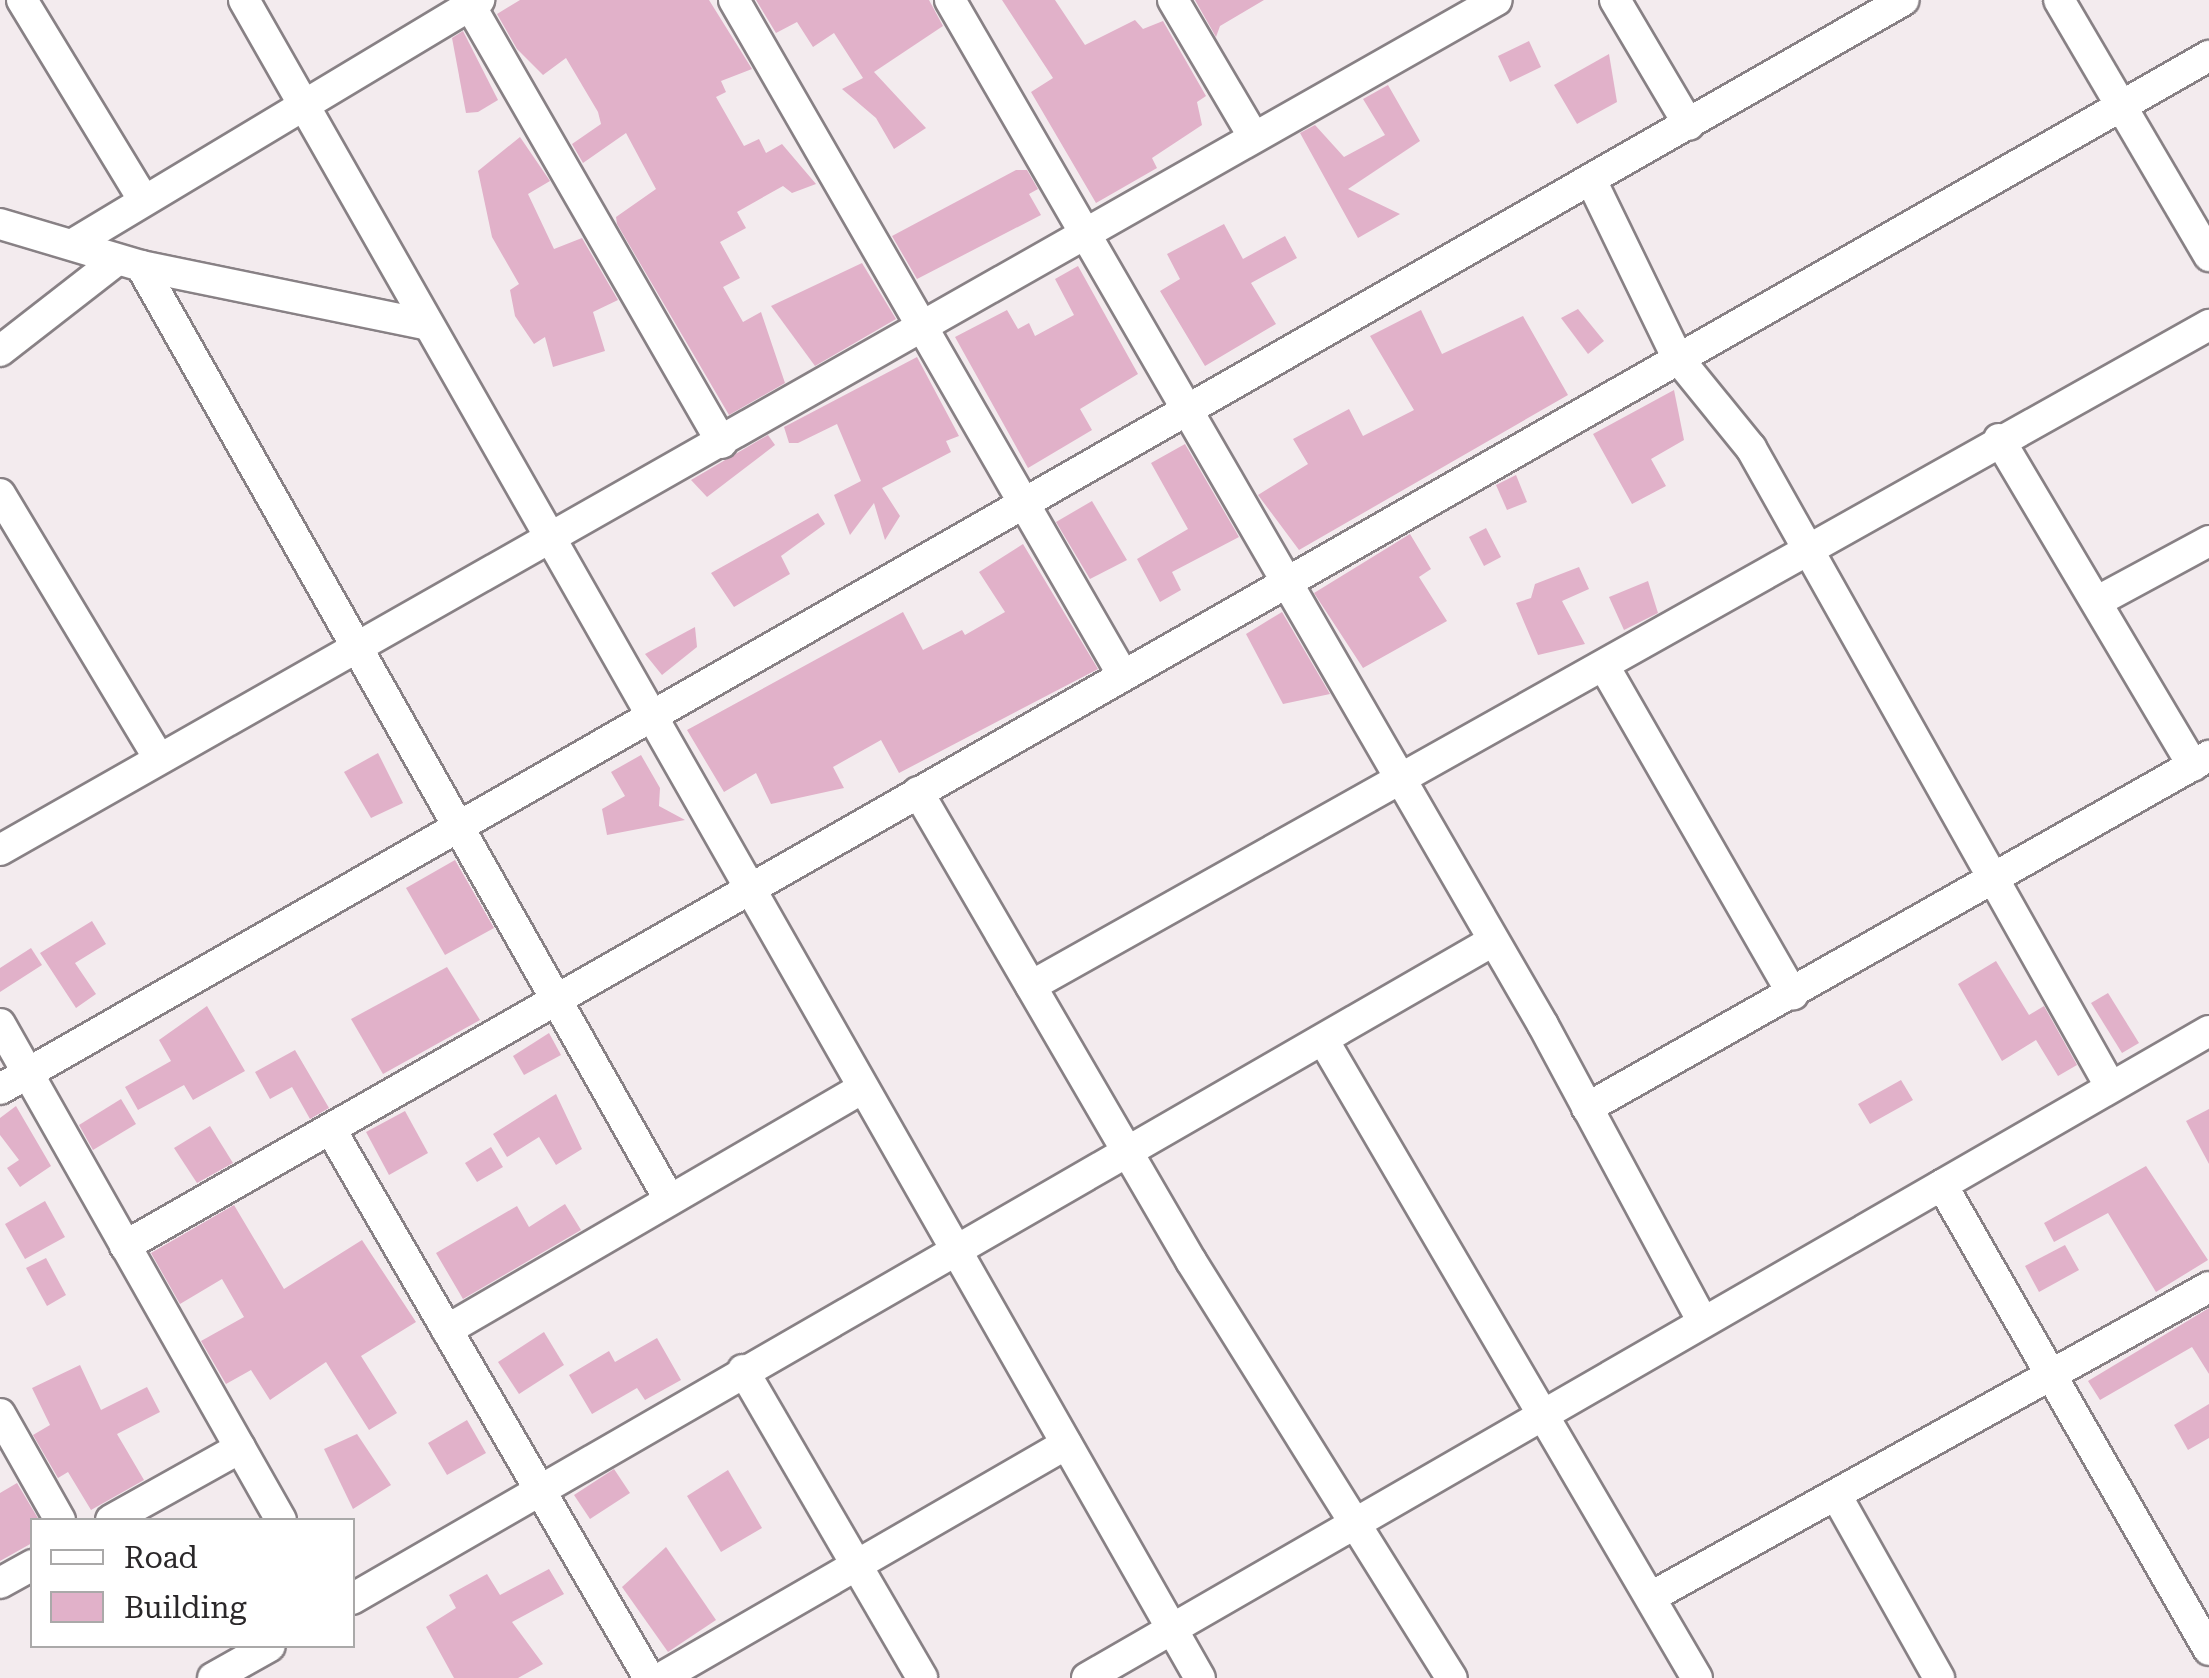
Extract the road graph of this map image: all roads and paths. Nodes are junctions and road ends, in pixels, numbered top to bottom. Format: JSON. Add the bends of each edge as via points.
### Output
{"nodes":[{"id":1,"x":22,"y":0,"type":"edge"},
{"id":2,"x":244,"y":0,"type":"edge"},
{"id":3,"x":734,"y":0,"type":"edge"},
{"id":4,"x":950,"y":0,"type":"edge"},
{"id":5,"x":1173,"y":0,"type":"edge"},
{"id":6,"x":1497,"y":0,"type":"edge"},
{"id":7,"x":1615,"y":0,"type":"edge"},
{"id":8,"x":1904,"y":0,"type":"edge"},
{"id":9,"x":2059,"y":0,"type":"edge"},
{"id":10,"x":472,"y":2,"type":"edge"},
{"id":11,"x":2209,"y":56,"type":"edge"},
{"id":12,"x":307,"y":102,"type":"junction"},
{"id":13,"x":2123,"y":104,"type":"junction"},
{"id":14,"x":1689,"y":125,"type":"junction"},
{"id":15,"x":1253,"y":136,"type":"junction"},
{"id":16,"x":1592,"y":182,"type":"junction"},
{"id":17,"x":143,"y":199,"type":"junction"},
{"id":18,"x":0,"y":224,"type":"edge"},
{"id":19,"x":1088,"y":237,"type":"junction"},
{"id":20,"x":73,"y":244,"type":"junction"},
{"id":21,"x":2209,"y":256,"type":"edge"},
{"id":22,"x":129,"y":263,"type":"junction"},
{"id":23,"x":423,"y":324,"type":"junction"},
{"id":24,"x":2209,"y":324,"type":"edge"},
{"id":25,"x":922,"y":332,"type":"junction"},
{"id":26,"x":0,"y":351,"type":"edge"},
{"id":27,"x":1677,"y":356,"type":"junction"},
{"id":28,"x":1189,"y":412,"type":"junction"},
{"id":29,"x":1999,"y":439,"type":"junction"},
{"id":30,"x":722,"y":443,"type":"junction"},
{"id":31,"x":0,"y":494,"type":"edge"},
{"id":32,"x":1024,"y":504,"type":"junction"},
{"id":33,"x":546,"y":538,"type":"junction"},
{"id":34,"x":2209,"y":540,"type":"edge"},
{"id":35,"x":1804,"y":549,"type":"junction"},
{"id":36,"x":1287,"y":580,"type":"junction"},
{"id":37,"x":2098,"y":602,"type":"junction"},
{"id":38,"x":354,"y":646,"type":"junction"},
{"id":39,"x":1604,"y":666,"type":"junction"},
{"id":40,"x":1121,"y":672,"type":"junction"},
{"id":41,"x":646,"y":714,"type":"junction"},
{"id":42,"x":158,"y":759,"type":"junction"},
{"id":43,"x":2201,"y":761,"type":"edge"},
{"id":44,"x":1404,"y":782,"type":"junction"},
{"id":45,"x":918,"y":792,"type":"junction"},
{"id":46,"x":460,"y":828,"type":"junction"},
{"id":47,"x":0,"y":850,"type":"edge"},
{"id":48,"x":1992,"y":885,"type":"junction"},
{"id":49,"x":748,"y":888,"type":"junction"},
{"id":50,"x":1492,"y":942,"type":"junction"},
{"id":51,"x":1031,"y":986,"type":"junction"},
{"id":52,"x":1793,"y":995,"type":"junction"},
{"id":53,"x":557,"y":998,"type":"junction"},
{"id":54,"x":0,"y":1024,"type":"edge"},
{"id":55,"x":2209,"y":1031,"type":"edge"},
{"id":56,"x":1325,"y":1043,"type":"junction"},
{"id":57,"x":28,"y":1074,"type":"junction"},
{"id":58,"x":2110,"y":1086,"type":"junction"},
{"id":59,"x":862,"y":1088,"type":"junction"},
{"id":60,"x":0,"y":1090,"type":"edge"},
{"id":61,"x":1587,"y":1108,"type":"junction"},
{"id":62,"x":331,"y":1130,"type":"junction"},
{"id":63,"x":1130,"y":1158,"type":"junction"},
{"id":64,"x":1942,"y":1184,"type":"junction"},
{"id":65,"x":668,"y":1197,"type":"junction"},
{"id":66,"x":126,"y":1246,"type":"junction"},
{"id":67,"x":957,"y":1254,"type":"junction"},
{"id":68,"x":2209,"y":1287,"type":"edge"},
{"id":69,"x":1702,"y":1320,"type":"junction"},
{"id":70,"x":447,"y":1330,"type":"junction"},
{"id":71,"x":743,"y":1370,"type":"junction"},
{"id":72,"x":2050,"y":1376,"type":"junction"},
{"id":73,"x":0,"y":1414,"type":"edge"},
{"id":74,"x":1544,"y":1418,"type":"junction"},
{"id":75,"x":1066,"y":1444,"type":"junction"},
{"id":76,"x":240,"y":1448,"type":"junction"},
{"id":77,"x":538,"y":1488,"type":"junction"},
{"id":78,"x":1836,"y":1495,"type":"junction"},
{"id":79,"x":59,"y":1518,"type":"edge"},
{"id":80,"x":116,"y":1518,"type":"edge"},
{"id":81,"x":280,"y":1518,"type":"edge"},
{"id":82,"x":1360,"y":1520,"type":"junction"},
{"id":83,"x":853,"y":1565,"type":"junction"},
{"id":84,"x":30,"y":1566,"type":"edge"},
{"id":85,"x":0,"y":1583,"type":"edge"},
{"id":86,"x":355,"y":1597,"type":"edge"},
{"id":87,"x":1651,"y":1597,"type":"junction"},
{"id":88,"x":2197,"y":1602,"type":"edge"},
{"id":89,"x":1172,"y":1628,"type":"junction"},
{"id":90,"x":266,"y":1648,"type":"edge"},
{"id":91,"x":2209,"y":1650,"type":"edge"},
{"id":92,"x":214,"y":1678,"type":"edge"},
{"id":93,"x":649,"y":1678,"type":"edge"},
{"id":94,"x":661,"y":1678,"type":"edge"},
{"id":95,"x":922,"y":1678,"type":"edge"},
{"id":96,"x":1087,"y":1678,"type":"edge"},
{"id":97,"x":1200,"y":1678,"type":"edge"},
{"id":98,"x":1452,"y":1678,"type":"edge"},
{"id":99,"x":1696,"y":1678,"type":"edge"},
{"id":100,"x":1939,"y":1678,"type":"edge"}],
"edges":[{"from":1,"to":17,"type":"street"},
{"from":2,"to":12,"type":"street"},
{"from":3,"to":25,"type":"street"},
{"from":4,"to":19,"type":"street"},
{"from":5,"to":15,"type":"street"},
{"from":6,"to":15,"type":"street"},
{"from":7,"to":14,"type":"street"},
{"from":8,"to":14,"type":"street"},
{"from":9,"to":13,"type":"street"},
{"from":10,"to":12,"type":"street"},
{"from":10,"to":30,"type":"street"},
{"from":11,"to":13,"type":"street"},
{"from":12,"to":17,"type":"street"},
{"from":12,"to":23,"type":"street"},
{"from":13,"to":21,"type":"street"},
{"from":13,"to":27,"type":"street"},
{"from":14,"to":16,"type":"street"},
{"from":15,"to":19,"type":"street"},
{"from":16,"to":27,"type":"street"},
{"from":16,"to":28,"type":"street"},
{"from":17,"to":20,"type":"street"},
{"from":18,"to":20,"type":"street"},
{"from":19,"to":25,"type":"street"},
{"from":19,"to":28,"type":"street"},
{"from":20,"to":22,"type":"street"},
{"from":22,"to":23,"type":"street"},
{"from":22,"to":26,"type":"street"},
{"from":22,"to":38,"type":"street"},
{"from":23,"to":33,"type":"street"},
{"from":24,"to":29,"type":"street"},
{"from":25,"to":30,"type":"street"},
{"from":25,"to":32,"type":"street"},
{"from":27,"to":35,"type":"street","via":[[1741,432]]},
{"from":27,"to":36,"type":"street"},
{"from":28,"to":32,"type":"street"},
{"from":28,"to":36,"type":"street"},
{"from":29,"to":35,"type":"street"},
{"from":29,"to":37,"type":"street"},
{"from":30,"to":33,"type":"street"},
{"from":31,"to":42,"type":"street"},
{"from":32,"to":40,"type":"street"},
{"from":32,"to":41,"type":"street"},
{"from":33,"to":38,"type":"street"},
{"from":33,"to":41,"type":"street"},
{"from":34,"to":37,"type":"street"},
{"from":35,"to":39,"type":"street"},
{"from":35,"to":48,"type":"street"},
{"from":36,"to":40,"type":"street"},
{"from":36,"to":44,"type":"street"},
{"from":37,"to":43,"type":"street"},
{"from":38,"to":42,"type":"street"},
{"from":38,"to":46,"type":"street"},
{"from":39,"to":44,"type":"street"},
{"from":39,"to":52,"type":"street"},
{"from":40,"to":45,"type":"street"},
{"from":41,"to":46,"type":"street"},
{"from":41,"to":49,"type":"street"},
{"from":42,"to":47,"type":"street"},
{"from":43,"to":48,"type":"street"},
{"from":44,"to":50,"type":"street"},
{"from":44,"to":51,"type":"street"},
{"from":45,"to":49,"type":"street"},
{"from":45,"to":51,"type":"street"},
{"from":46,"to":53,"type":"street"},
{"from":46,"to":57,"type":"street"},
{"from":48,"to":52,"type":"street"},
{"from":48,"to":58,"type":"street"},
{"from":49,"to":53,"type":"street"},
{"from":49,"to":59,"type":"street"},
{"from":50,"to":56,"type":"street"},
{"from":50,"to":61,"type":"street"},
{"from":51,"to":63,"type":"street"},
{"from":52,"to":61,"type":"street"},
{"from":53,"to":62,"type":"street"},
{"from":53,"to":65,"type":"street"},
{"from":54,"to":57,"type":"street"},
{"from":55,"to":58,"type":"street"},
{"from":56,"to":63,"type":"street"},
{"from":56,"to":74,"type":"street"},
{"from":57,"to":60,"type":"street"},
{"from":57,"to":66,"type":"street"},
{"from":58,"to":64,"type":"street"},
{"from":59,"to":65,"type":"street"},
{"from":59,"to":67,"type":"street"},
{"from":61,"to":69,"type":"street"},
{"from":62,"to":66,"type":"street"},
{"from":62,"to":70,"type":"street"},
{"from":63,"to":67,"type":"street"},
{"from":63,"to":82,"type":"street"},
{"from":64,"to":69,"type":"street"},
{"from":64,"to":72,"type":"street"},
{"from":65,"to":70,"type":"street"},
{"from":66,"to":76,"type":"street"},
{"from":67,"to":71,"type":"street"},
{"from":67,"to":75,"type":"street"},
{"from":68,"to":72,"type":"street"},
{"from":69,"to":74,"type":"street"},
{"from":70,"to":77,"type":"street"},
{"from":71,"to":77,"type":"street"},
{"from":71,"to":83,"type":"street"},
{"from":72,"to":78,"type":"street"},
{"from":72,"to":88,"type":"street"},
{"from":73,"to":79,"type":"street"},
{"from":74,"to":82,"type":"street"},
{"from":74,"to":87,"type":"street"},
{"from":75,"to":83,"type":"street"},
{"from":75,"to":89,"type":"street"},
{"from":76,"to":80,"type":"street"},
{"from":76,"to":81,"type":"street"},
{"from":77,"to":86,"type":"street"},
{"from":77,"to":93,"type":"street"},
{"from":78,"to":87,"type":"street"},
{"from":78,"to":100,"type":"street"},
{"from":82,"to":89,"type":"street"},
{"from":82,"to":98,"type":"street"},
{"from":83,"to":94,"type":"street"},
{"from":83,"to":95,"type":"street"},
{"from":84,"to":85,"type":"street"},
{"from":87,"to":99,"type":"street"},
{"from":88,"to":91,"type":"street"},
{"from":89,"to":96,"type":"street"},
{"from":89,"to":97,"type":"street"},
{"from":90,"to":92,"type":"street"}]}
